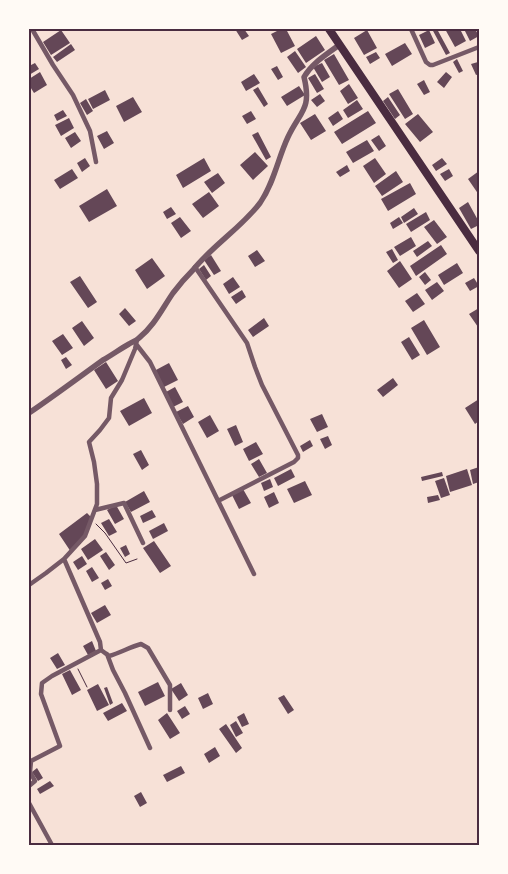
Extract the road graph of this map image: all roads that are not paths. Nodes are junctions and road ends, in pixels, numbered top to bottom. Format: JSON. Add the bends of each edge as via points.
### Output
{"nodes":[{"id":1,"x":329,"y":29,"type":"edge"},
{"id":2,"x":410,"y":29,"type":"edge"},
{"id":3,"x":31,"y":30,"type":"edge"},
{"id":4,"x":340,"y":45,"type":"junction"},
{"id":5,"x":479,"y":47,"type":"edge"},
{"id":6,"x":96,"y":162,"type":"dead end"},
{"id":7,"x":479,"y":251,"type":"edge"},
{"id":8,"x":195,"y":267,"type":"junction"},
{"id":9,"x":136,"y":342,"type":"junction"},
{"id":10,"x":29,"y":413,"type":"edge"},
{"id":11,"x":218,"y":501,"type":"junction"},
{"id":12,"x":95,"y":510,"type":"junction"},
{"id":13,"x":143,"y":543,"type":"dead end"},
{"id":14,"x":64,"y":559,"type":"junction"},
{"id":15,"x":254,"y":574,"type":"dead end"},
{"id":16,"x":29,"y":584,"type":"edge"},
{"id":17,"x":101,"y":650,"type":"junction"},
{"id":18,"x":107,"y":654,"type":"junction"},
{"id":19,"x":170,"y":710,"type":"dead end"},
{"id":20,"x":150,"y":748,"type":"dead end"},
{"id":21,"x":29,"y":786,"type":"edge"},
{"id":22,"x":29,"y":803,"type":"edge"},
{"id":23,"x":52,"y":845,"type":"edge"}],
"edges":[{"from":1,"to":4,"type":"highway"},
{"from":2,"to":5,"type":"street","via":[[430,65]]},
{"from":3,"to":6,"type":"street","via":[[73,95],[90,131]]},
{"from":4,"to":7,"type":"highway"},
{"from":4,"to":8,"type":"street","via":[[319,59],[304,77],[308,99],[289,134],[261,201]]},
{"from":8,"to":9,"type":"street"},
{"from":8,"to":11,"type":"street","via":[[247,344],[262,385],[298,455],[294,462]]},
{"from":9,"to":10,"type":"street","via":[[104,360]]},
{"from":9,"to":11,"type":"street","via":[[150,362]]},
{"from":9,"to":12,"type":"street","via":[[122,380],[111,398],[109,418],[89,442],[97,484]]},
{"from":11,"to":15,"type":"street"},
{"from":12,"to":13,"type":"street","via":[[124,503]]},
{"from":12,"to":14,"type":"street","via":[[85,536]]},
{"from":14,"to":16,"type":"street"},
{"from":14,"to":17,"type":"street"},
{"from":17,"to":18,"type":"street"},
{"from":17,"to":21,"type":"street","via":[[42,683],[41,694],[60,746],[31,761],[30,772],[34,781]]},
{"from":18,"to":19,"type":"street","via":[[120,653],[141,644],[148,648],[170,685]]},
{"from":18,"to":20,"type":"street"},
{"from":22,"to":23,"type":"street"}]}
